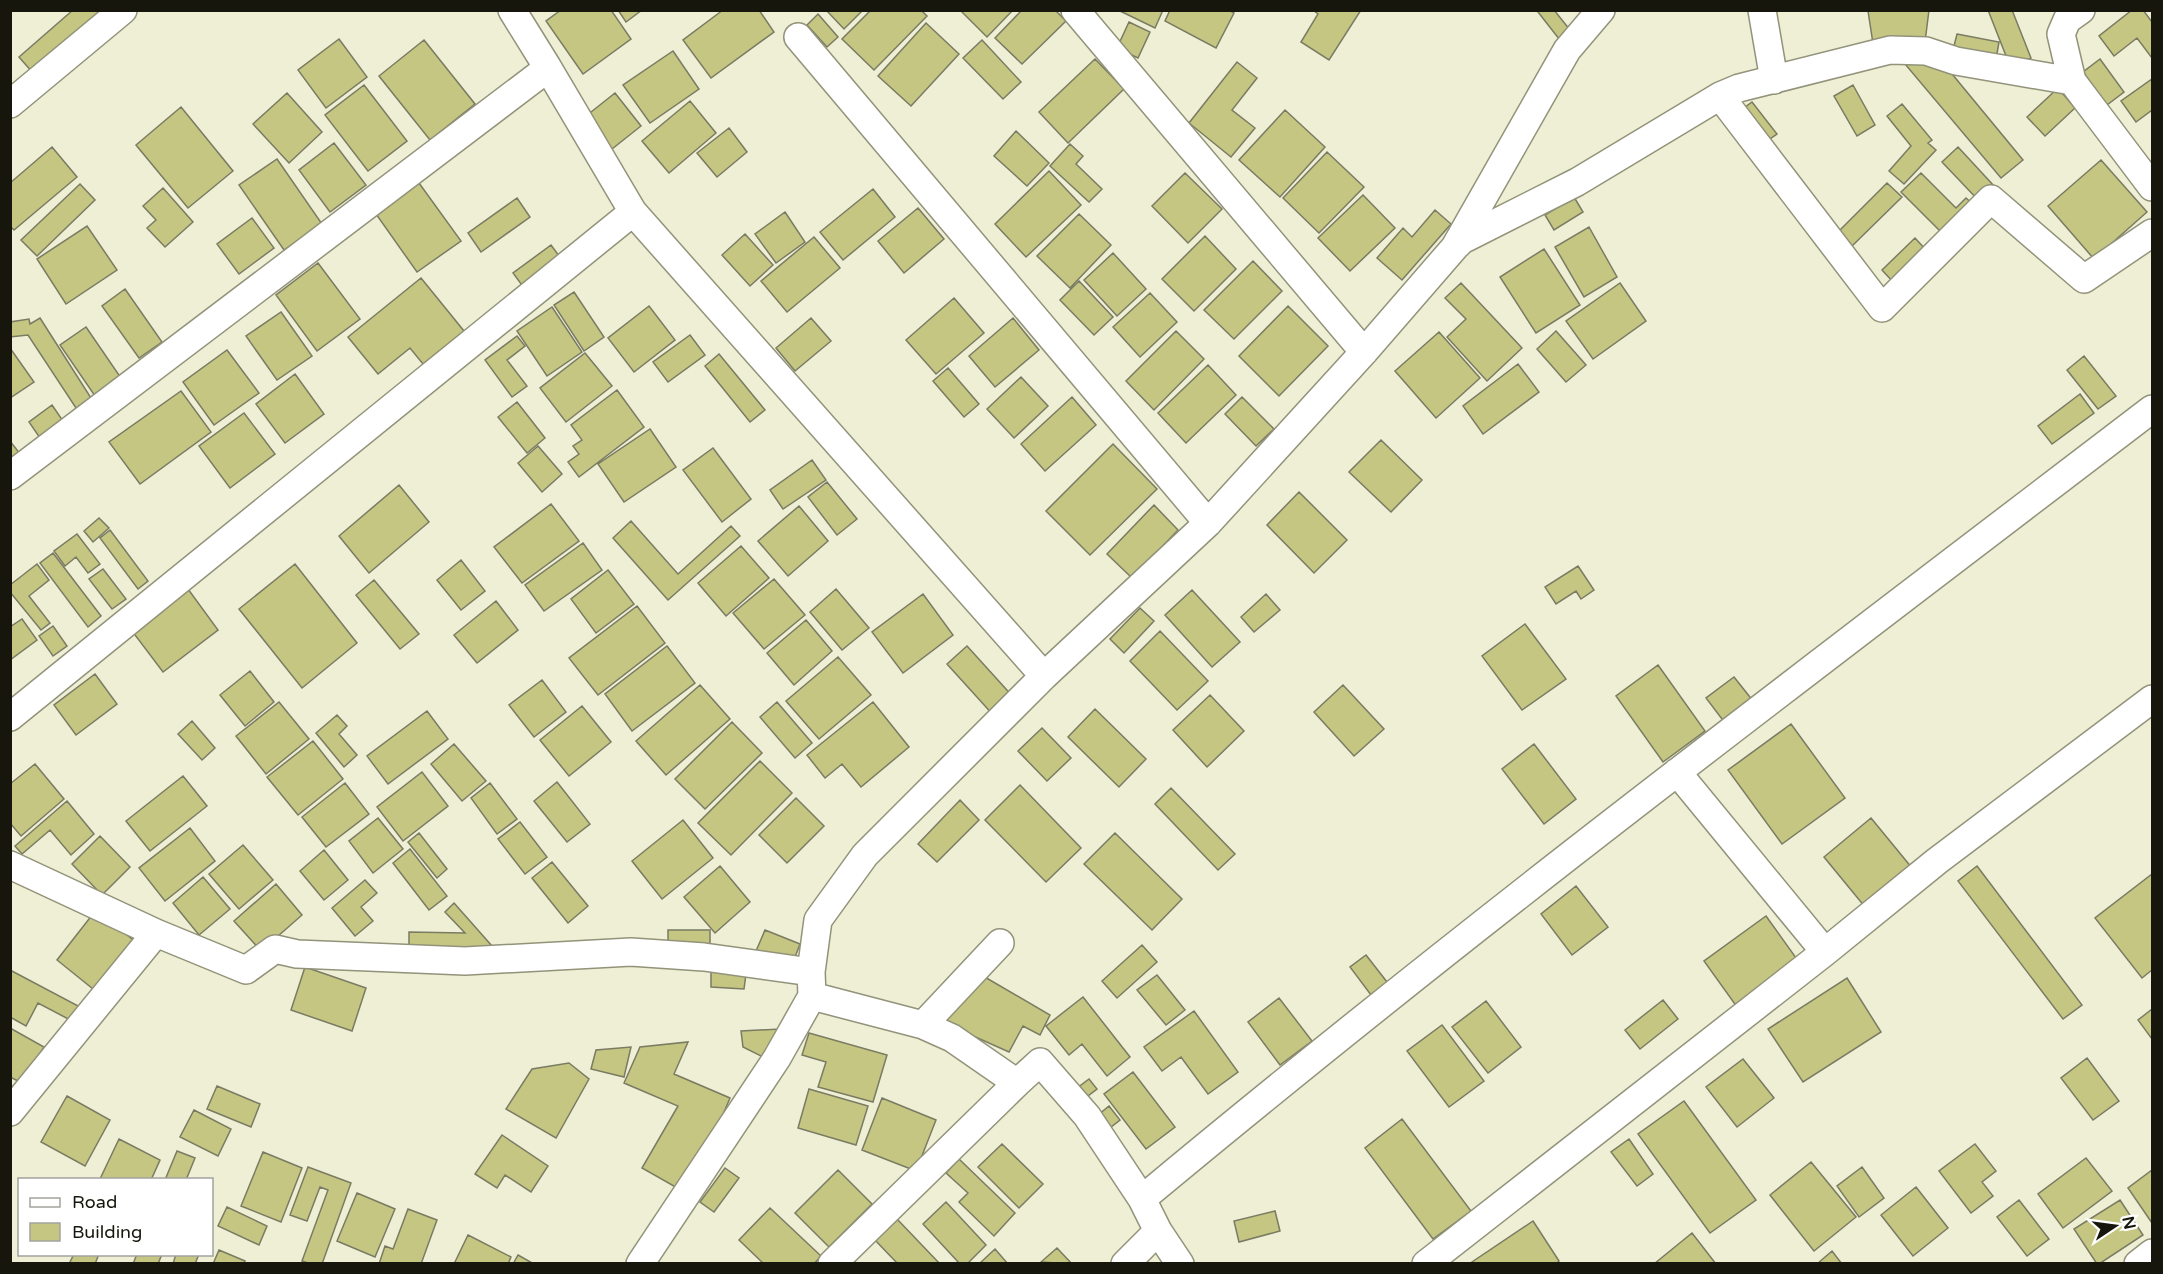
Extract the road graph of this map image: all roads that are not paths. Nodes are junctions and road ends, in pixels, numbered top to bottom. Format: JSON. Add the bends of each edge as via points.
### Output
{"nodes":[{"id":1,"x":123,"y":10,"type":"edge"},
{"id":2,"x":512,"y":10,"type":"edge"},
{"id":3,"x":1075,"y":10,"type":"edge"},
{"id":4,"x":1601,"y":10,"type":"edge"},
{"id":5,"x":1762,"y":10,"type":"edge"},
{"id":6,"x":2081,"y":10,"type":"edge"},
{"id":7,"x":798,"y":37,"type":"dead end"},
{"id":8,"x":549,"y":68,"type":"junction"},
{"id":9,"x":1774,"y":80,"type":"junction"},
{"id":10,"x":2072,"y":81,"type":"junction"},
{"id":11,"x":15,"y":92,"type":"edge"},
{"id":12,"x":1720,"y":96,"type":"junction"},
{"id":13,"x":2152,"y":187,"type":"edge"},
{"id":14,"x":633,"y":212,"type":"junction"},
{"id":15,"x":2152,"y":233,"type":"edge"},
{"id":16,"x":1455,"y":247,"type":"junction"},
{"id":17,"x":1364,"y":352,"type":"junction"},
{"id":18,"x":2152,"y":409,"type":"edge"},
{"id":19,"x":10,"y":476,"type":"edge"},
{"id":20,"x":1208,"y":523,"type":"junction"},
{"id":21,"x":1044,"y":676,"type":"junction"},
{"id":22,"x":2152,"y":699,"type":"edge"},
{"id":23,"x":10,"y":717,"type":"edge"},
{"id":24,"x":1677,"y":772,"type":"junction"},
{"id":25,"x":10,"y":865,"type":"edge"},
{"id":26,"x":156,"y":933,"type":"junction"},
{"id":27,"x":1000,"y":944,"type":"dead end"},
{"id":28,"x":1825,"y":952,"type":"junction"},
{"id":29,"x":812,"y":984,"type":"junction"},
{"id":30,"x":923,"y":1025,"type":"junction"},
{"id":31,"x":1017,"y":1083,"type":"junction"},
{"id":32,"x":10,"y":1112,"type":"edge"},
{"id":33,"x":1142,"y":1199,"type":"junction"},
{"id":34,"x":1158,"y":1231,"type":"junction"},
{"id":35,"x":2152,"y":1252,"type":"edge"},
{"id":36,"x":640,"y":1263,"type":"edge"},
{"id":37,"x":832,"y":1263,"type":"edge"},
{"id":38,"x":1125,"y":1263,"type":"edge"},
{"id":39,"x":1180,"y":1263,"type":"edge"},
{"id":40,"x":1426,"y":1263,"type":"edge"},
{"id":41,"x":2138,"y":1263,"type":"edge"}],
"edges":[{"from":1,"to":11,"type":"street"},
{"from":2,"to":8,"type":"street"},
{"from":3,"to":17,"type":"street"},
{"from":4,"to":16,"type":"street","via":[[1567,50]]},
{"from":5,"to":9,"type":"street"},
{"from":6,"to":10,"type":"street","via":[[2067,20],[2061,34]]},
{"from":7,"to":20,"type":"street"},
{"from":8,"to":14,"type":"street"},
{"from":8,"to":19,"type":"street"},
{"from":9,"to":10,"type":"street","via":[[1890,50],[1926,51],[1956,61]]},
{"from":9,"to":12,"type":"street"},
{"from":10,"to":13,"type":"street"},
{"from":12,"to":15,"type":"street","via":[[1882,308],[1991,198],[2084,279]]},
{"from":12,"to":16,"type":"street","via":[[1577,182]]},
{"from":14,"to":21,"type":"street"},
{"from":14,"to":23,"type":"street"},
{"from":16,"to":17,"type":"street"},
{"from":17,"to":20,"type":"street"},
{"from":18,"to":24,"type":"street"},
{"from":20,"to":21,"type":"street"},
{"from":21,"to":29,"type":"street","via":[[865,855],[818,920]]},
{"from":22,"to":28,"type":"street","via":[[1937,861]]},
{"from":24,"to":28,"type":"street"},
{"from":24,"to":33,"type":"street","via":[[1268,1094]]},
{"from":25,"to":26,"type":"street"},
{"from":26,"to":29,"type":"street","via":[[246,970],[275,949],[297,954],[465,961],[631,952],[704,957]]},
{"from":26,"to":32,"type":"street"},
{"from":27,"to":30,"type":"street"},
{"from":28,"to":40,"type":"street"},
{"from":29,"to":30,"type":"street"},
{"from":29,"to":36,"type":"street","via":[[777,1058]]},
{"from":30,"to":31,"type":"street","via":[[952,1038]]},
{"from":31,"to":33,"type":"street","via":[[1040,1062],[1087,1116]]},
{"from":31,"to":37,"type":"street"},
{"from":33,"to":34,"type":"street"},
{"from":34,"to":38,"type":"street"},
{"from":34,"to":39,"type":"street"},
{"from":35,"to":41,"type":"street"}]}
